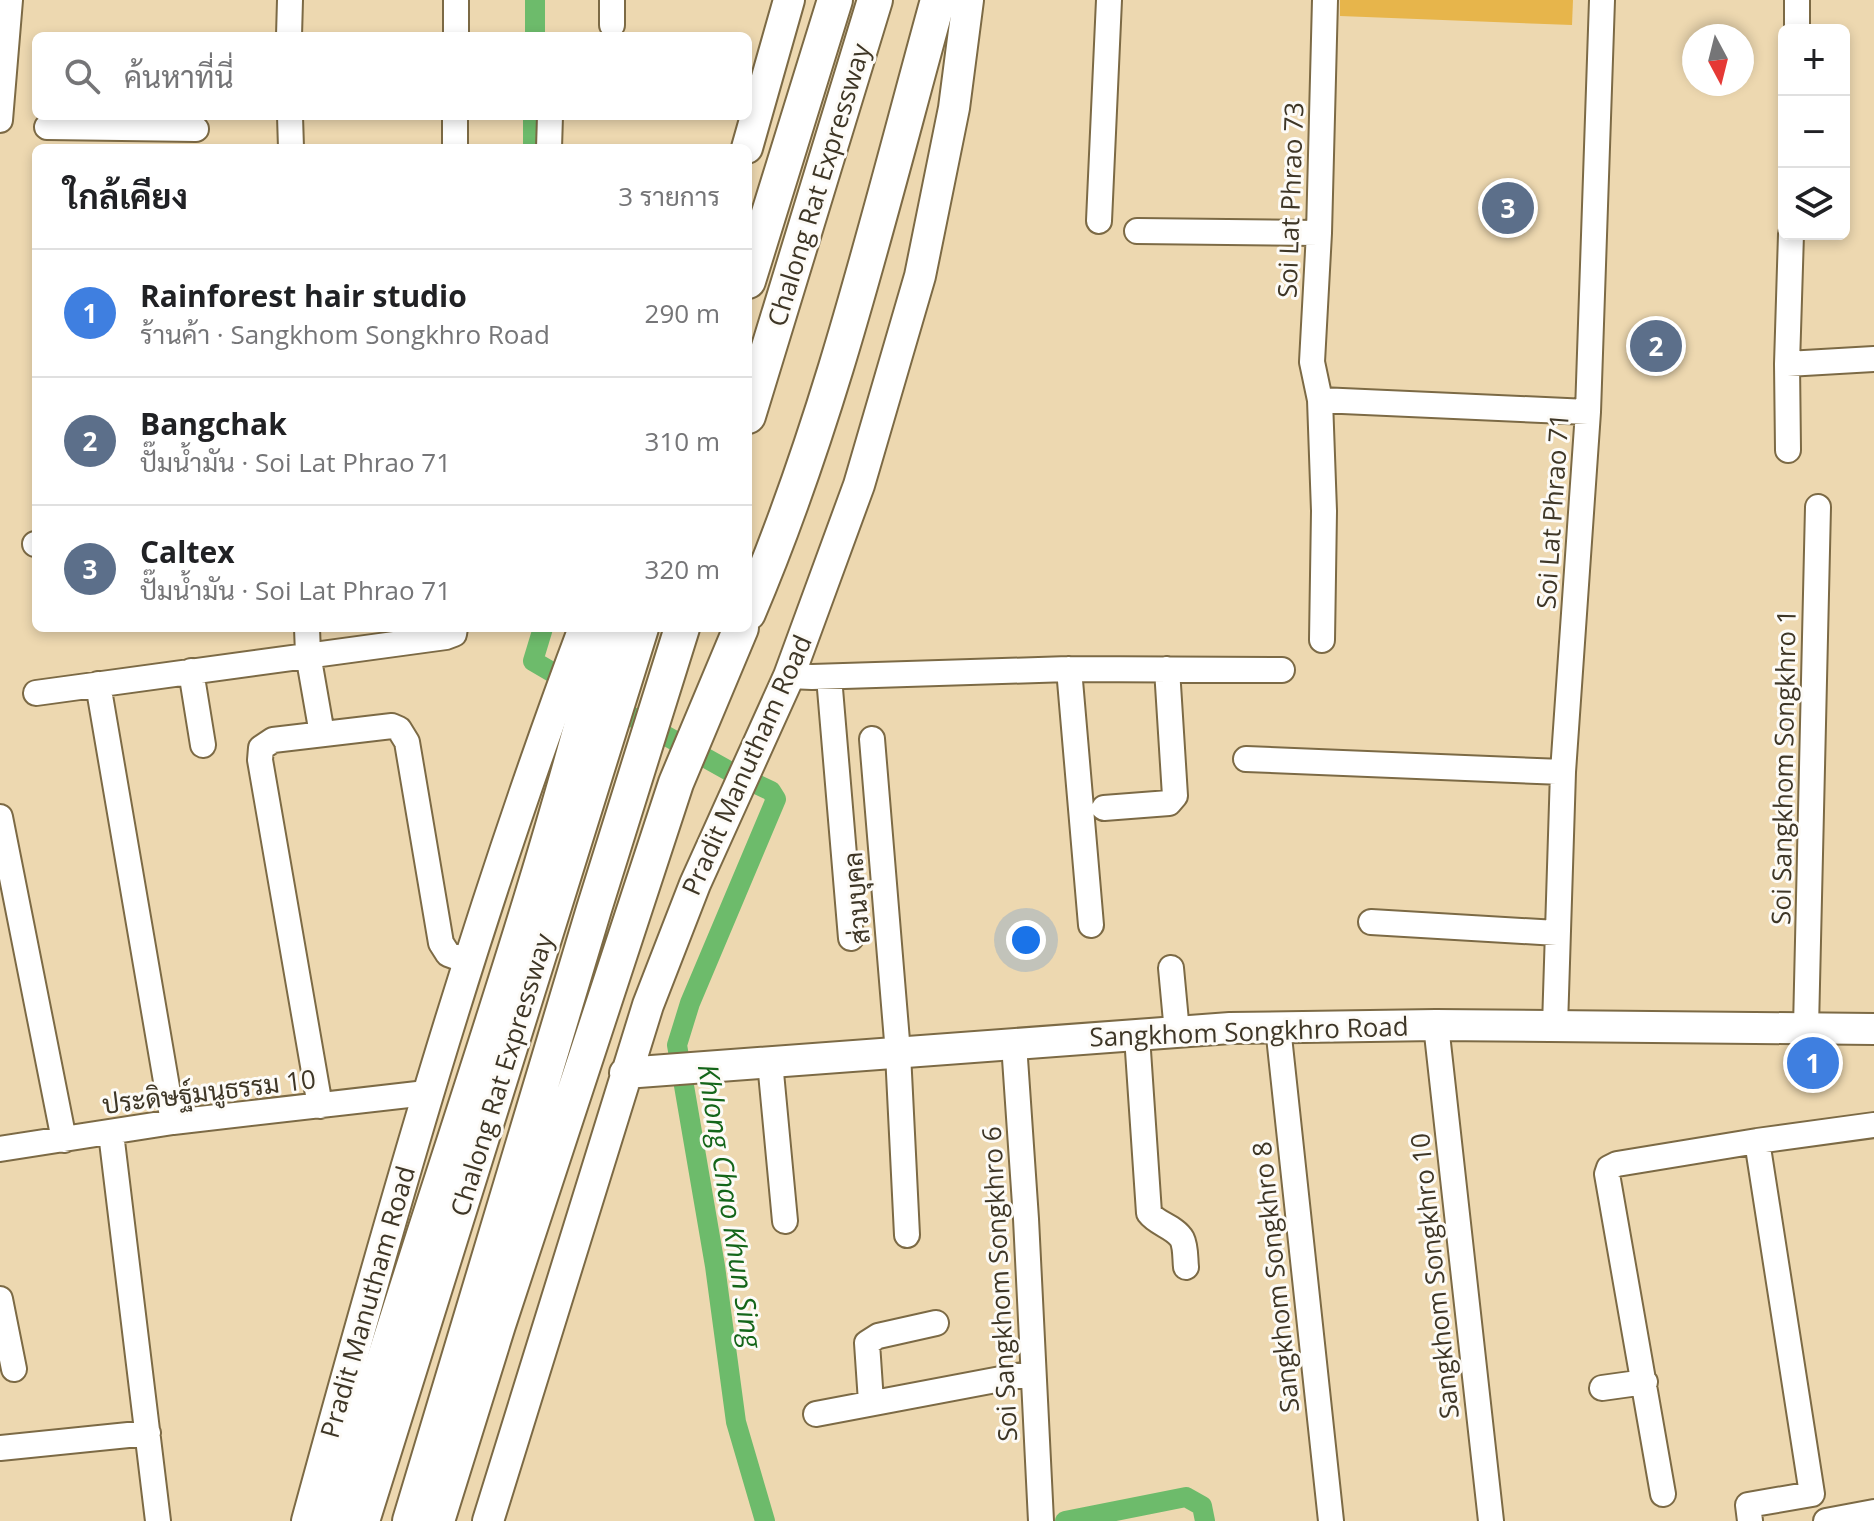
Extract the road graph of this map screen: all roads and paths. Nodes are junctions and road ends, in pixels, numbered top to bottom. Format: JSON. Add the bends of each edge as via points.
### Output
{"nodes":[{"id":1,"x":10,"y":0,"type":"edge"},
{"id":2,"x":290,"y":0,"type":"edge"},
{"id":3,"x":456,"y":0,"type":"edge"},
{"id":4,"x":789,"y":0,"type":"edge"},
{"id":5,"x":835,"y":0,"type":"edge"},
{"id":6,"x":875,"y":0,"type":"edge"},
{"id":7,"x":938,"y":0,"type":"edge"},
{"id":8,"x":968,"y":0,"type":"edge"},
{"id":9,"x":1109,"y":0,"type":"edge"},
{"id":10,"x":1325,"y":0,"type":"edge"},
{"id":11,"x":1602,"y":0,"type":"edge"},
{"id":12,"x":1797,"y":0,"type":"edge"},
{"id":13,"x":1797,"y":24,"type":"edge"},
{"id":14,"x":289,"y":32,"type":"edge"},
{"id":15,"x":456,"y":32,"type":"edge"},
{"id":16,"x":0,"y":120,"type":"edge"},
{"id":17,"x":290,"y":120,"type":"edge"},
{"id":18,"x":455,"y":120,"type":"edge"},
{"id":19,"x":550,"y":120,"type":"edge"},
{"id":20,"x":47,"y":127,"type":"dead end"},
{"id":21,"x":196,"y":131,"type":"edge"},
{"id":22,"x":291,"y":144,"type":"edge"},
{"id":23,"x":455,"y":144,"type":"edge"},
{"id":24,"x":549,"y":144,"type":"edge"},
{"id":25,"x":748,"y":144,"type":"edge"},
{"id":26,"x":1099,"y":221,"type":"dead end"},
{"id":27,"x":1137,"y":231,"type":"dead end"},
{"id":28,"x":1319,"y":233,"type":"junction"},
{"id":29,"x":1791,"y":240,"type":"edge"},
{"id":30,"x":752,"y":268,"type":"edge"},
{"id":31,"x":1874,"y":359,"type":"edge"},
{"id":32,"x":1787,"y":364,"type":"junction"},
{"id":33,"x":1320,"y":400,"type":"junction"},
{"id":34,"x":752,"y":403,"type":"edge"},
{"id":35,"x":1588,"y":412,"type":"junction"},
{"id":36,"x":1788,"y":450,"type":"dead end"},
{"id":37,"x":1818,"y":507,"type":"dead end"},
{"id":38,"x":752,"y":604,"type":"edge"},
{"id":39,"x":307,"y":632,"type":"edge"},
{"id":40,"x":450,"y":632,"type":"edge"},
{"id":41,"x":583,"y":632,"type":"edge"},
{"id":42,"x":604,"y":632,"type":"edge"},
{"id":43,"x":640,"y":632,"type":"edge"},
{"id":44,"x":681,"y":632,"type":"edge"},
{"id":45,"x":739,"y":632,"type":"edge"},
{"id":46,"x":1322,"y":640,"type":"dead end"},
{"id":47,"x":308,"y":654,"type":"junction"},
{"id":48,"x":1069,"y":669,"type":"junction"},
{"id":49,"x":1167,"y":669,"type":"junction"},
{"id":50,"x":1282,"y":670,"type":"dead end"},
{"id":51,"x":191,"y":671,"type":"junction"},
{"id":52,"x":789,"y":676,"type":"junction"},
{"id":53,"x":829,"y":677,"type":"junction"},
{"id":54,"x":574,"y":679,"type":"junction"},
{"id":55,"x":98,"y":684,"type":"junction"},
{"id":56,"x":36,"y":693,"type":"dead end"},
{"id":57,"x":322,"y":734,"type":"junction"},
{"id":58,"x":872,"y":739,"type":"dead end"},
{"id":59,"x":203,"y":745,"type":"dead end"},
{"id":60,"x":1246,"y":759,"type":"dead end"},
{"id":61,"x":1563,"y":772,"type":"junction"},
{"id":62,"x":1104,"y":808,"type":"dead end"},
{"id":63,"x":0,"y":817,"type":"edge"},
{"id":64,"x":10,"y":921,"type":"edge"},
{"id":65,"x":1371,"y":922,"type":"dead end"},
{"id":66,"x":1091,"y":925,"type":"dead end"},
{"id":67,"x":1557,"y":933,"type":"junction"},
{"id":68,"x":851,"y":938,"type":"dead end"},
{"id":69,"x":467,"y":961,"type":"junction"},
{"id":70,"x":1171,"y":968,"type":"dead end"},
{"id":71,"x":1436,"y":1025,"type":"junction"},
{"id":72,"x":1555,"y":1026,"type":"junction"},
{"id":73,"x":1278,"y":1027,"type":"junction"},
{"id":74,"x":1806,"y":1028,"type":"junction"},
{"id":75,"x":1874,"y":1029,"type":"edge"},
{"id":76,"x":1177,"y":1032,"type":"junction"},
{"id":77,"x":1137,"y":1036,"type":"junction"},
{"id":78,"x":1014,"y":1044,"type":"junction"},
{"id":79,"x":898,"y":1053,"type":"junction"},
{"id":80,"x":770,"y":1062,"type":"junction"},
{"id":81,"x":625,"y":1073,"type":"junction"},
{"id":82,"x":426,"y":1093,"type":"junction"},
{"id":83,"x":320,"y":1106,"type":"junction"},
{"id":84,"x":173,"y":1122,"type":"junction"},
{"id":85,"x":1874,"y":1125,"type":"edge"},
{"id":86,"x":111,"y":1133,"type":"junction"},
{"id":87,"x":64,"y":1140,"type":"junction"},
{"id":88,"x":1757,"y":1141,"type":"junction"},
{"id":89,"x":0,"y":1149,"type":"edge"},
{"id":90,"x":785,"y":1221,"type":"dead end"},
{"id":91,"x":907,"y":1235,"type":"dead end"},
{"id":92,"x":1186,"y":1267,"type":"dead end"},
{"id":93,"x":0,"y":1299,"type":"edge"},
{"id":94,"x":936,"y":1323,"type":"dead end"},
{"id":95,"x":14,"y":1369,"type":"dead end"},
{"id":96,"x":1033,"y":1373,"type":"junction"},
{"id":97,"x":1645,"y":1382,"type":"junction"},
{"id":98,"x":1602,"y":1388,"type":"dead end"},
{"id":99,"x":871,"y":1402,"type":"junction"},
{"id":100,"x":816,"y":1414,"type":"dead end"},
{"id":101,"x":148,"y":1433,"type":"junction"},
{"id":102,"x":0,"y":1448,"type":"edge"},
{"id":103,"x":1663,"y":1494,"type":"dead end"},
{"id":104,"x":1874,"y":1512,"type":"edge"},
{"id":105,"x":1749,"y":1513,"type":"edge"},
{"id":106,"x":1041,"y":1514,"type":"edge"},
{"id":107,"x":158,"y":1521,"type":"edge"},
{"id":108,"x":307,"y":1521,"type":"edge"},
{"id":109,"x":335,"y":1521,"type":"edge"},
{"id":110,"x":362,"y":1521,"type":"edge"},
{"id":111,"x":410,"y":1521,"type":"edge"},
{"id":112,"x":437,"y":1521,"type":"edge"},
{"id":113,"x":488,"y":1521,"type":"edge"},
{"id":114,"x":1331,"y":1521,"type":"edge"},
{"id":115,"x":1491,"y":1521,"type":"edge"},
{"id":116,"x":1826,"y":1521,"type":"edge"}],
"edges":[{"from":1,"to":16,"type":"street"},
{"from":2,"to":14,"type":"street"},
{"from":3,"to":15,"type":"street"},
{"from":4,"to":25,"type":"main road"},
{"from":5,"to":30,"type":"highway","name":"Chalong Rat Expressway"},
{"from":6,"to":34,"type":"highway","name":"Chalong Rat Expressway"},
{"from":7,"to":38,"type":"highway","via":[[839,364]]},
{"from":8,"to":52,"type":"main road","name":"Pradit Manutham Road","via":[[954,108],[920,276],[859,485]]},
{"from":9,"to":26,"type":"street"},
{"from":10,"to":28,"type":"street","name":"Soi Lat Phrao 73"},
{"from":11,"to":35,"type":"street","name":"Soi Lat Phrao 71"},
{"from":12,"to":13,"type":"street"},
{"from":17,"to":22,"type":"street"},
{"from":18,"to":23,"type":"street"},
{"from":19,"to":24,"type":"street"},
{"from":20,"to":21,"type":"street"},
{"from":27,"to":28,"type":"street"},
{"from":28,"to":33,"type":"street","name":"Soi Lat Phrao 73","via":[[1312,362]]},
{"from":29,"to":32,"type":"street"},
{"from":31,"to":32,"type":"street"},
{"from":32,"to":36,"type":"street"},
{"from":33,"to":35,"type":"street"},
{"from":33,"to":46,"type":"street","name":"Soi Lat Phrao 73"},
{"from":35,"to":61,"type":"street","name":"Soi Lat Phrao 71"},
{"from":37,"to":74,"type":"street","name":"Soi Sangkhom Songkhro 1"},
{"from":39,"to":47,"type":"street"},
{"from":40,"to":47,"type":"street"},
{"from":41,"to":54,"type":"main road","name":"Pradit Manutham Road"},
{"from":42,"to":54,"type":"highway"},
{"from":43,"to":110,"type":"highway","name":"Chalong Rat Expressway"},
{"from":44,"to":111,"type":"highway","name":"Chalong Rat Expressway"},
{"from":45,"to":112,"type":"highway","via":[[676,783]]},
{"from":47,"to":51,"type":"street"},
{"from":47,"to":57,"type":"street"},
{"from":48,"to":49,"type":"street"},
{"from":48,"to":53,"type":"street"},
{"from":48,"to":66,"type":"street"},
{"from":49,"to":50,"type":"street"},
{"from":49,"to":62,"type":"street","via":[[1175,796],[1169,803]]},
{"from":51,"to":55,"type":"street"},
{"from":51,"to":59,"type":"street"},
{"from":52,"to":53,"type":"street"},
{"from":52,"to":81,"type":"main road","name":"Pradit Manutham Road","via":[[669,947]]},
{"from":53,"to":68,"type":"street"},
{"from":54,"to":69,"type":"main road","name":"Pradit Manutham Road","via":[[527,779]]},
{"from":54,"to":109,"type":"highway","via":[[514,953]]},
{"from":55,"to":56,"type":"street"},
{"from":55,"to":84,"type":"street"},
{"from":57,"to":69,"type":"street","via":[[392,726],[404,734],[441,943],[448,954]]},
{"from":57,"to":83,"type":"street","via":[[273,740],[261,748],[260,760]]},
{"from":58,"to":79,"type":"street","name":"ส่วนบุคล"},
{"from":60,"to":61,"type":"street"},
{"from":61,"to":67,"type":"street","name":"Soi Lat Phrao 71"},
{"from":63,"to":64,"type":"street"},
{"from":64,"to":87,"type":"street"},
{"from":65,"to":67,"type":"street"},
{"from":67,"to":72,"type":"street","name":"Soi Lat Phrao 71"},
{"from":69,"to":82,"type":"main road","name":"Pradit Manutham Road"},
{"from":70,"to":76,"type":"street"},
{"from":71,"to":72,"type":"main road","name":"Sangkhom Songkhro Road"},
{"from":71,"to":73,"type":"main road","name":"Sangkhom Songkhro Road"},
{"from":71,"to":115,"type":"street","name":"Sangkhom Songkhro 10"},
{"from":72,"to":74,"type":"main road","name":"Sangkhom Songkhro Road"},
{"from":73,"to":76,"type":"main road","name":"Sangkhom Songkhro Road"},
{"from":73,"to":114,"type":"street","name":"Sangkhom Songkhro 8"},
{"from":74,"to":75,"type":"main road","name":"Sangkhom Songkhro Road"},
{"from":76,"to":77,"type":"main road","name":"Sangkhom Songkhro Road"},
{"from":77,"to":78,"type":"main road","name":"Sangkhom Songkhro Road"},
{"from":77,"to":92,"type":"street","via":[[1149,1213],[1179,1235]]},
{"from":78,"to":79,"type":"main road","name":"Sangkhom Songkhro Road"},
{"from":78,"to":96,"type":"street","name":"Soi Sangkhom Songkhro 6"},
{"from":79,"to":80,"type":"main road","name":"Sangkhom Songkhro Road"},
{"from":79,"to":91,"type":"street","name":"ส่วนบุคล"},
{"from":80,"to":81,"type":"main road","name":"Sangkhom Songkhro Road"},
{"from":80,"to":90,"type":"street"},
{"from":81,"to":113,"type":"main road","name":"Pradit Manutham Road"},
{"from":82,"to":83,"type":"street","name":"ประดิษฐ์มนูธรรม 10"},
{"from":82,"to":108,"type":"main road","name":"Pradit Manutham Road"},
{"from":83,"to":84,"type":"street","name":"ประดิษฐ์มนูธรรม 10"},
{"from":84,"to":86,"type":"street","name":"ประดิษฐ์มนูธรรม 10"},
{"from":85,"to":88,"type":"street"},
{"from":86,"to":87,"type":"street","name":"ประดิษฐ์มนูธรรม 10"},
{"from":86,"to":101,"type":"street"},
{"from":87,"to":89,"type":"street","name":"ประดิษฐ์มนูธรรม 10"},
{"from":88,"to":97,"type":"street","via":[[1609,1168]]},
{"from":88,"to":105,"type":"street","via":[[1812,1494]]},
{"from":93,"to":95,"type":"street"},
{"from":94,"to":99,"type":"street","via":[[867,1343]]},
{"from":96,"to":99,"type":"street"},
{"from":96,"to":106,"type":"street","name":"Soi Sangkhom Songkhro 6"},
{"from":97,"to":98,"type":"street"},
{"from":97,"to":103,"type":"street"},
{"from":99,"to":100,"type":"street"},
{"from":101,"to":102,"type":"street"},
{"from":101,"to":107,"type":"street"},
{"from":104,"to":116,"type":"street"}]}
